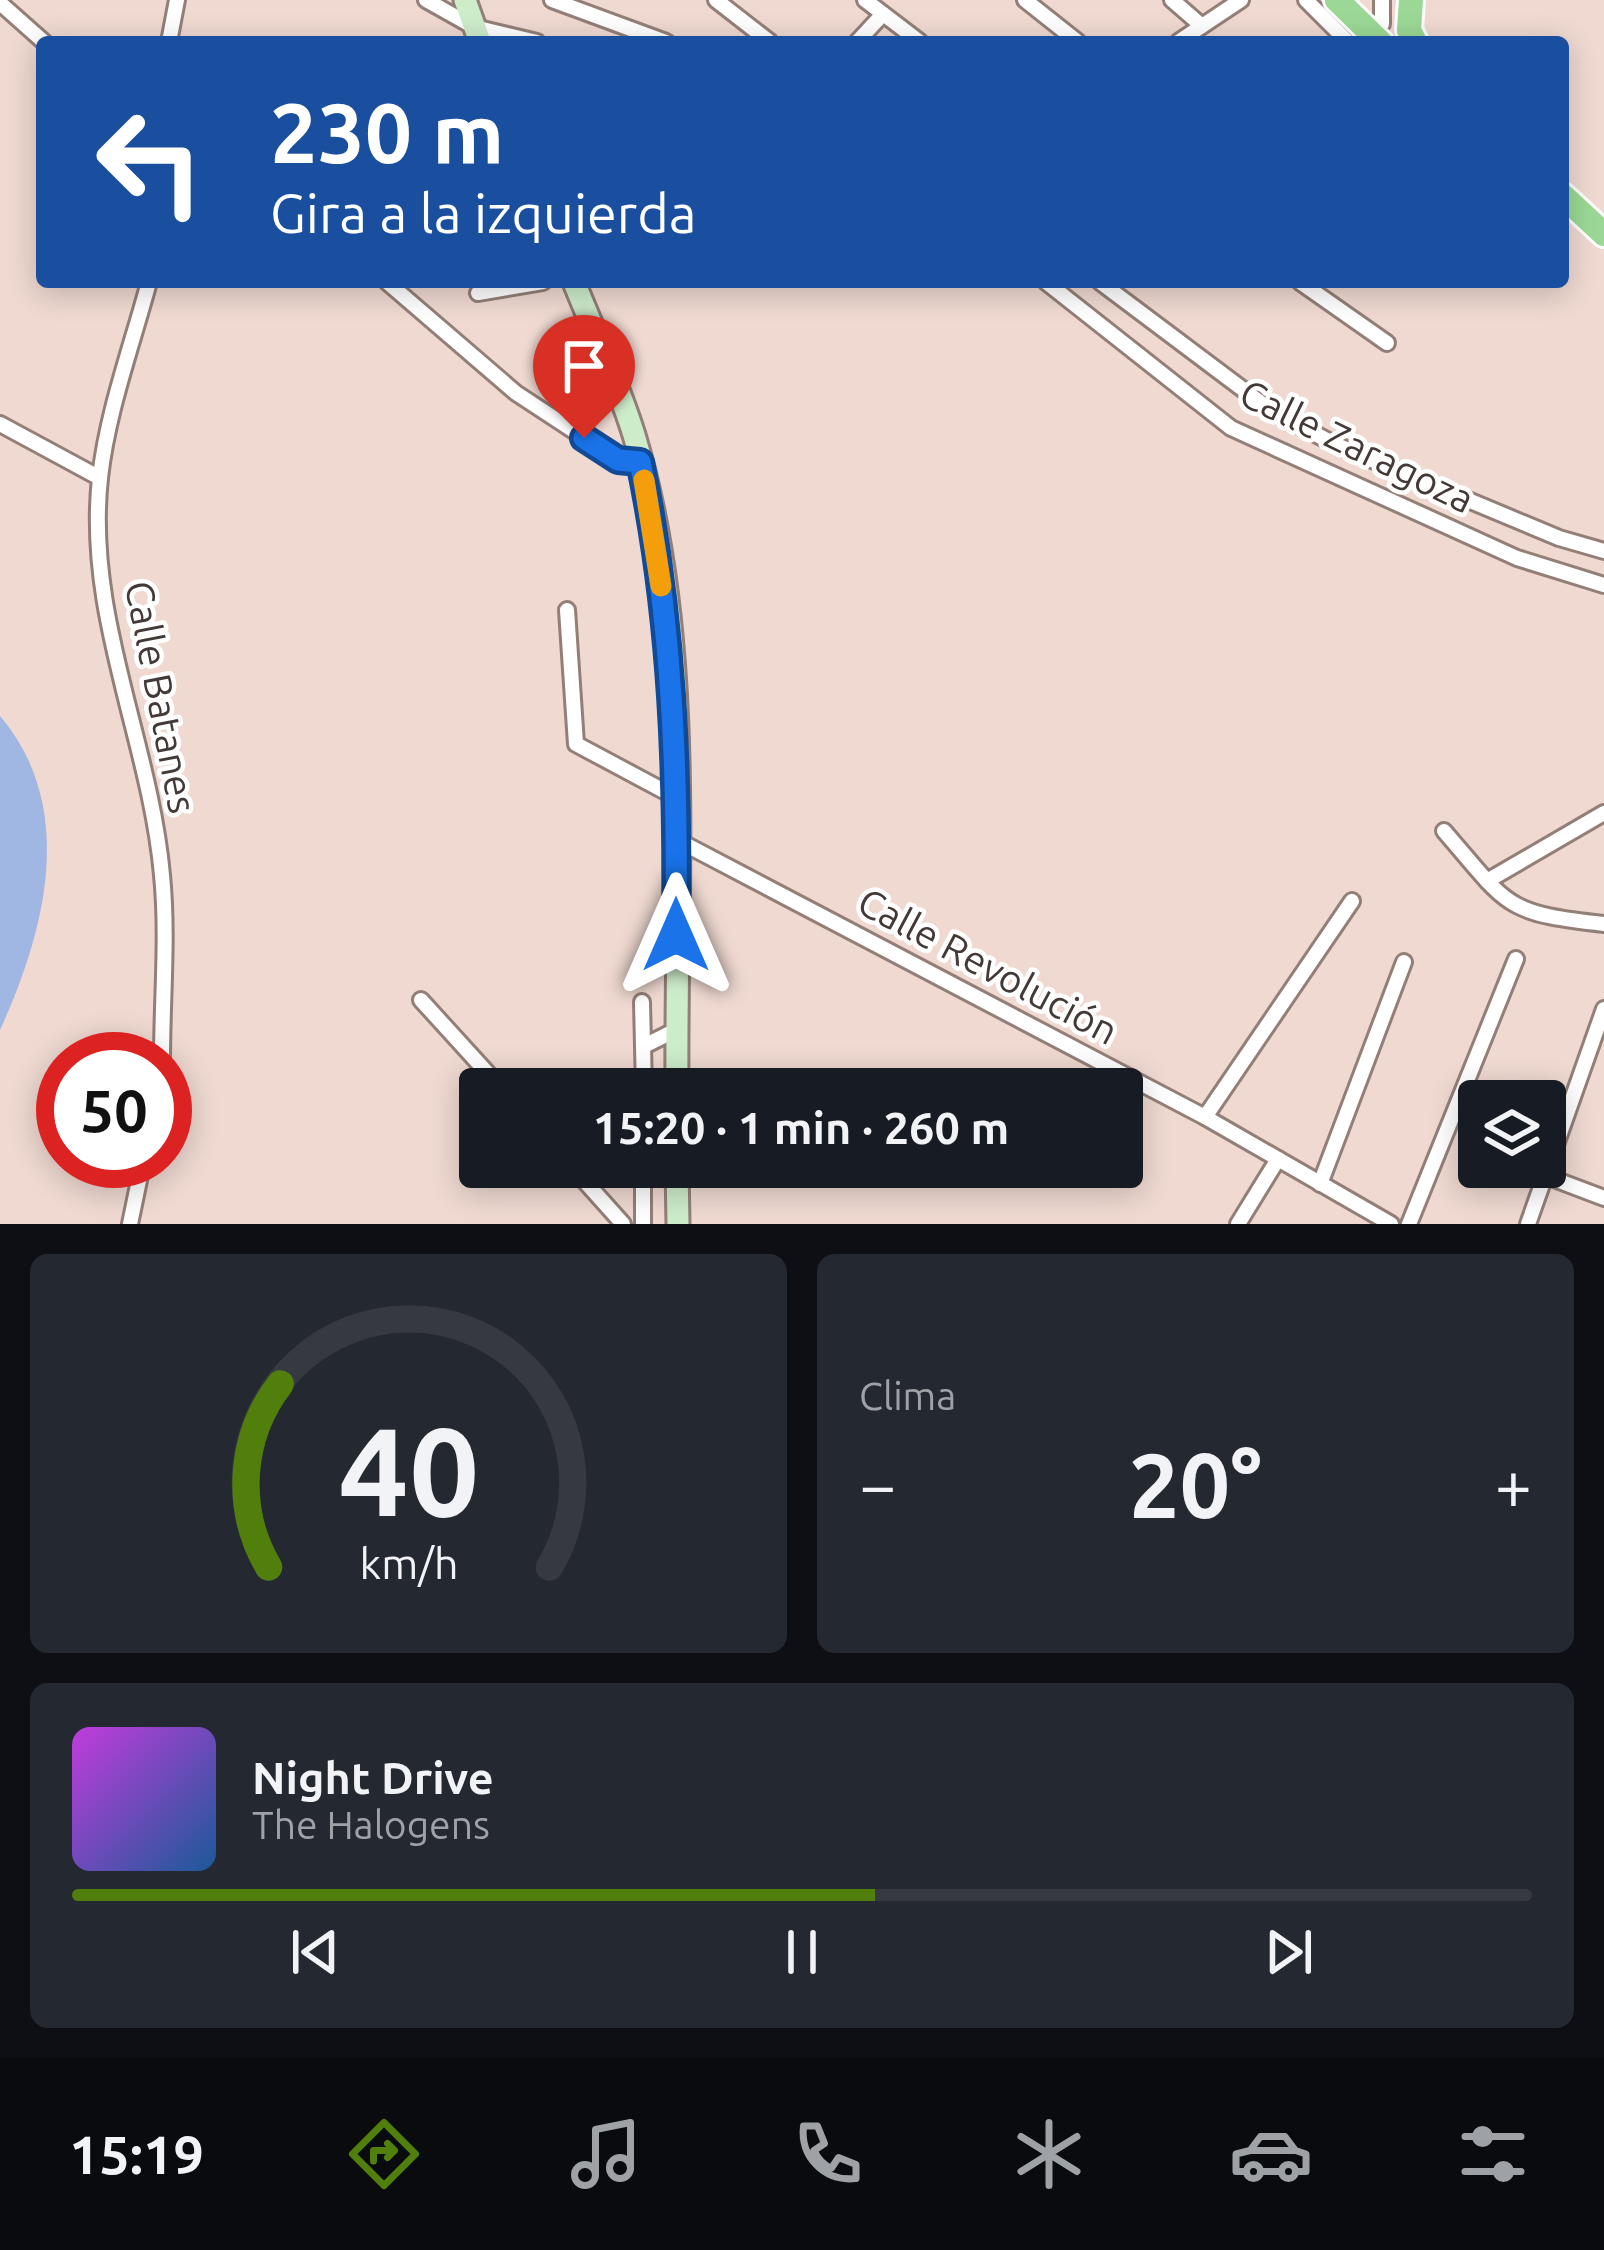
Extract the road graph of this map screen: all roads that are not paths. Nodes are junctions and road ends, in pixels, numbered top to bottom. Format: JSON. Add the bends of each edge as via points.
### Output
{"nodes":[{"id":1,"x":177,"y":0,"type":"edge"},
{"id":2,"x":426,"y":0,"type":"edge"},
{"id":3,"x":464,"y":0,"type":"edge"},
{"id":4,"x":551,"y":0,"type":"edge"},
{"id":5,"x":716,"y":0,"type":"edge"},
{"id":6,"x":865,"y":0,"type":"edge"},
{"id":7,"x":1025,"y":0,"type":"edge"},
{"id":8,"x":1172,"y":0,"type":"edge"},
{"id":9,"x":1241,"y":0,"type":"edge"},
{"id":10,"x":1306,"y":0,"type":"edge"},
{"id":11,"x":1337,"y":0,"type":"edge"},
{"id":12,"x":1358,"y":0,"type":"edge"},
{"id":13,"x":1411,"y":0,"type":"edge"},
{"id":14,"x":0,"y":3,"type":"edge"},
{"id":15,"x":883,"y":14,"type":"junction"},
{"id":16,"x":1202,"y":26,"type":"junction"},
{"id":17,"x":1382,"y":27,"type":"edge"},
{"id":18,"x":477,"y":34,"type":"edge"},
{"id":19,"x":37,"y":36,"type":"edge"},
{"id":20,"x":170,"y":36,"type":"edge"},
{"id":21,"x":650,"y":36,"type":"edge"},
{"id":22,"x":762,"y":36,"type":"edge"},
{"id":23,"x":863,"y":36,"type":"edge"},
{"id":24,"x":912,"y":36,"type":"edge"},
{"id":25,"x":1070,"y":36,"type":"edge"},
{"id":26,"x":1187,"y":36,"type":"edge"},
{"id":27,"x":1342,"y":36,"type":"edge"},
{"id":28,"x":1412,"y":36,"type":"edge"},
{"id":29,"x":1569,"y":202,"type":"edge"},
{"id":30,"x":1569,"y":222,"type":"edge"},
{"id":31,"x":1604,"y":234,"type":"edge"},
{"id":32,"x":1604,"y":254,"type":"edge"},
{"id":33,"x":148,"y":288,"type":"edge"},
{"id":34,"x":394,"y":288,"type":"edge"},
{"id":35,"x":504,"y":288,"type":"edge"},
{"id":36,"x":576,"y":288,"type":"edge"},
{"id":37,"x":1054,"y":288,"type":"edge"},
{"id":38,"x":1108,"y":288,"type":"edge"},
{"id":39,"x":1309,"y":288,"type":"edge"},
{"id":40,"x":478,"y":292,"type":"dead end"},
{"id":41,"x":1387,"y":343,"type":"dead end"},
{"id":42,"x":0,"y":424,"type":"edge"},
{"id":43,"x":640,"y":462,"type":"junction"},
{"id":44,"x":100,"y":478,"type":"junction"},
{"id":45,"x":1604,"y":551,"type":"edge"},
{"id":46,"x":1604,"y":585,"type":"edge"},
{"id":47,"x":567,"y":610,"type":"dead end"},
{"id":48,"x":679,"y":799,"type":"junction"},
{"id":49,"x":1604,"y":813,"type":"edge"},
{"id":50,"x":1444,"y":831,"type":"dead end"},
{"id":51,"x":677,"y":840,"type":"junction"},
{"id":52,"x":1487,"y":881,"type":"junction"},
{"id":53,"x":1352,"y":901,"type":"dead end"},
{"id":54,"x":1604,"y":924,"type":"edge"},
{"id":55,"x":1516,"y":959,"type":"dead end"},
{"id":56,"x":1404,"y":962,"type":"dead end"},
{"id":57,"x":421,"y":1000,"type":"dead end"},
{"id":58,"x":642,"y":1002,"type":"dead end"},
{"id":59,"x":1604,"y":1009,"type":"edge"},
{"id":60,"x":676,"y":1030,"type":"junction"},
{"id":61,"x":162,"y":1032,"type":"edge"},
{"id":62,"x":644,"y":1046,"type":"junction"},
{"id":63,"x":483,"y":1068,"type":"edge"},
{"id":64,"x":644,"y":1068,"type":"edge"},
{"id":65,"x":677,"y":1068,"type":"edge"},
{"id":66,"x":1205,"y":1117,"type":"junction"},
{"id":67,"x":1566,"y":1118,"type":"edge"},
{"id":68,"x":1278,"y":1159,"type":"junction"},
{"id":69,"x":1320,"y":1184,"type":"junction"},
{"id":70,"x":1566,"y":1184,"type":"edge"},
{"id":71,"x":137,"y":1188,"type":"edge"},
{"id":72,"x":591,"y":1188,"type":"edge"},
{"id":73,"x":644,"y":1188,"type":"edge"},
{"id":74,"x":677,"y":1188,"type":"edge"},
{"id":75,"x":1542,"y":1188,"type":"edge"},
{"id":76,"x":1604,"y":1198,"type":"edge"},
{"id":77,"x":130,"y":1224,"type":"edge"},
{"id":78,"x":623,"y":1224,"type":"edge"},
{"id":79,"x":643,"y":1224,"type":"edge"},
{"id":80,"x":678,"y":1224,"type":"edge"},
{"id":81,"x":1238,"y":1224,"type":"edge"},
{"id":82,"x":1391,"y":1224,"type":"edge"},
{"id":83,"x":1409,"y":1224,"type":"edge"},
{"id":84,"x":1528,"y":1224,"type":"edge"}],
"edges":[{"from":1,"to":20,"type":"street"},
{"from":2,"to":18,"type":"street"},
{"from":3,"to":18,"type":"main road"},
{"from":4,"to":21,"type":"street"},
{"from":5,"to":22,"type":"street"},
{"from":6,"to":15,"type":"street"},
{"from":7,"to":25,"type":"street"},
{"from":8,"to":16,"type":"street"},
{"from":9,"to":16,"type":"street"},
{"from":10,"to":27,"type":"street"},
{"from":11,"to":17,"type":"main road"},
{"from":12,"to":17,"type":"main road"},
{"from":13,"to":28,"type":"main road"},
{"from":14,"to":19,"type":"street"},
{"from":15,"to":23,"type":"street"},
{"from":15,"to":24,"type":"street"},
{"from":16,"to":26,"type":"street"},
{"from":29,"to":31,"type":"main road"},
{"from":30,"to":32,"type":"main road"},
{"from":33,"to":44,"type":"street","name":"Calle Batanes"},
{"from":34,"to":43,"type":"street","via":[[516,393],[618,460]]},
{"from":35,"to":40,"type":"street"},
{"from":36,"to":43,"type":"main road"},
{"from":37,"to":46,"type":"street","name":"Calle Zaragoza","via":[[1231,428],[1517,558]]},
{"from":38,"to":45,"type":"street","via":[[1269,409],[1334,445]]},
{"from":39,"to":41,"type":"street"},
{"from":42,"to":44,"type":"street"},
{"from":43,"to":48,"type":"main road","via":[[656,533]]},
{"from":44,"to":61,"type":"street","name":"Calle Batanes","via":[[115,668],[162,875]]},
{"from":47,"to":48,"type":"street","via":[[576,744]]},
{"from":48,"to":51,"type":"main road"},
{"from":49,"to":52,"type":"street"},
{"from":50,"to":52,"type":"street"},
{"from":51,"to":60,"type":"main road"},
{"from":51,"to":66,"type":"street","name":"Calle Revolución"},
{"from":52,"to":54,"type":"street","via":[[1534,916]]},
{"from":53,"to":66,"type":"street"},
{"from":55,"to":83,"type":"street"},
{"from":56,"to":69,"type":"street"},
{"from":57,"to":63,"type":"street"},
{"from":58,"to":62,"type":"street"},
{"from":59,"to":67,"type":"street"},
{"from":60,"to":62,"type":"street"},
{"from":60,"to":65,"type":"main road"},
{"from":62,"to":64,"type":"street"},
{"from":66,"to":68,"type":"street","name":"Calle Revolución"},
{"from":68,"to":69,"type":"street","name":"Calle Revolución"},
{"from":68,"to":81,"type":"street"},
{"from":69,"to":82,"type":"street","name":"Calle Revolución"},
{"from":70,"to":76,"type":"street"},
{"from":71,"to":77,"type":"street"},
{"from":72,"to":78,"type":"street"},
{"from":73,"to":79,"type":"street"},
{"from":74,"to":80,"type":"main road"},
{"from":75,"to":84,"type":"street"}]}
